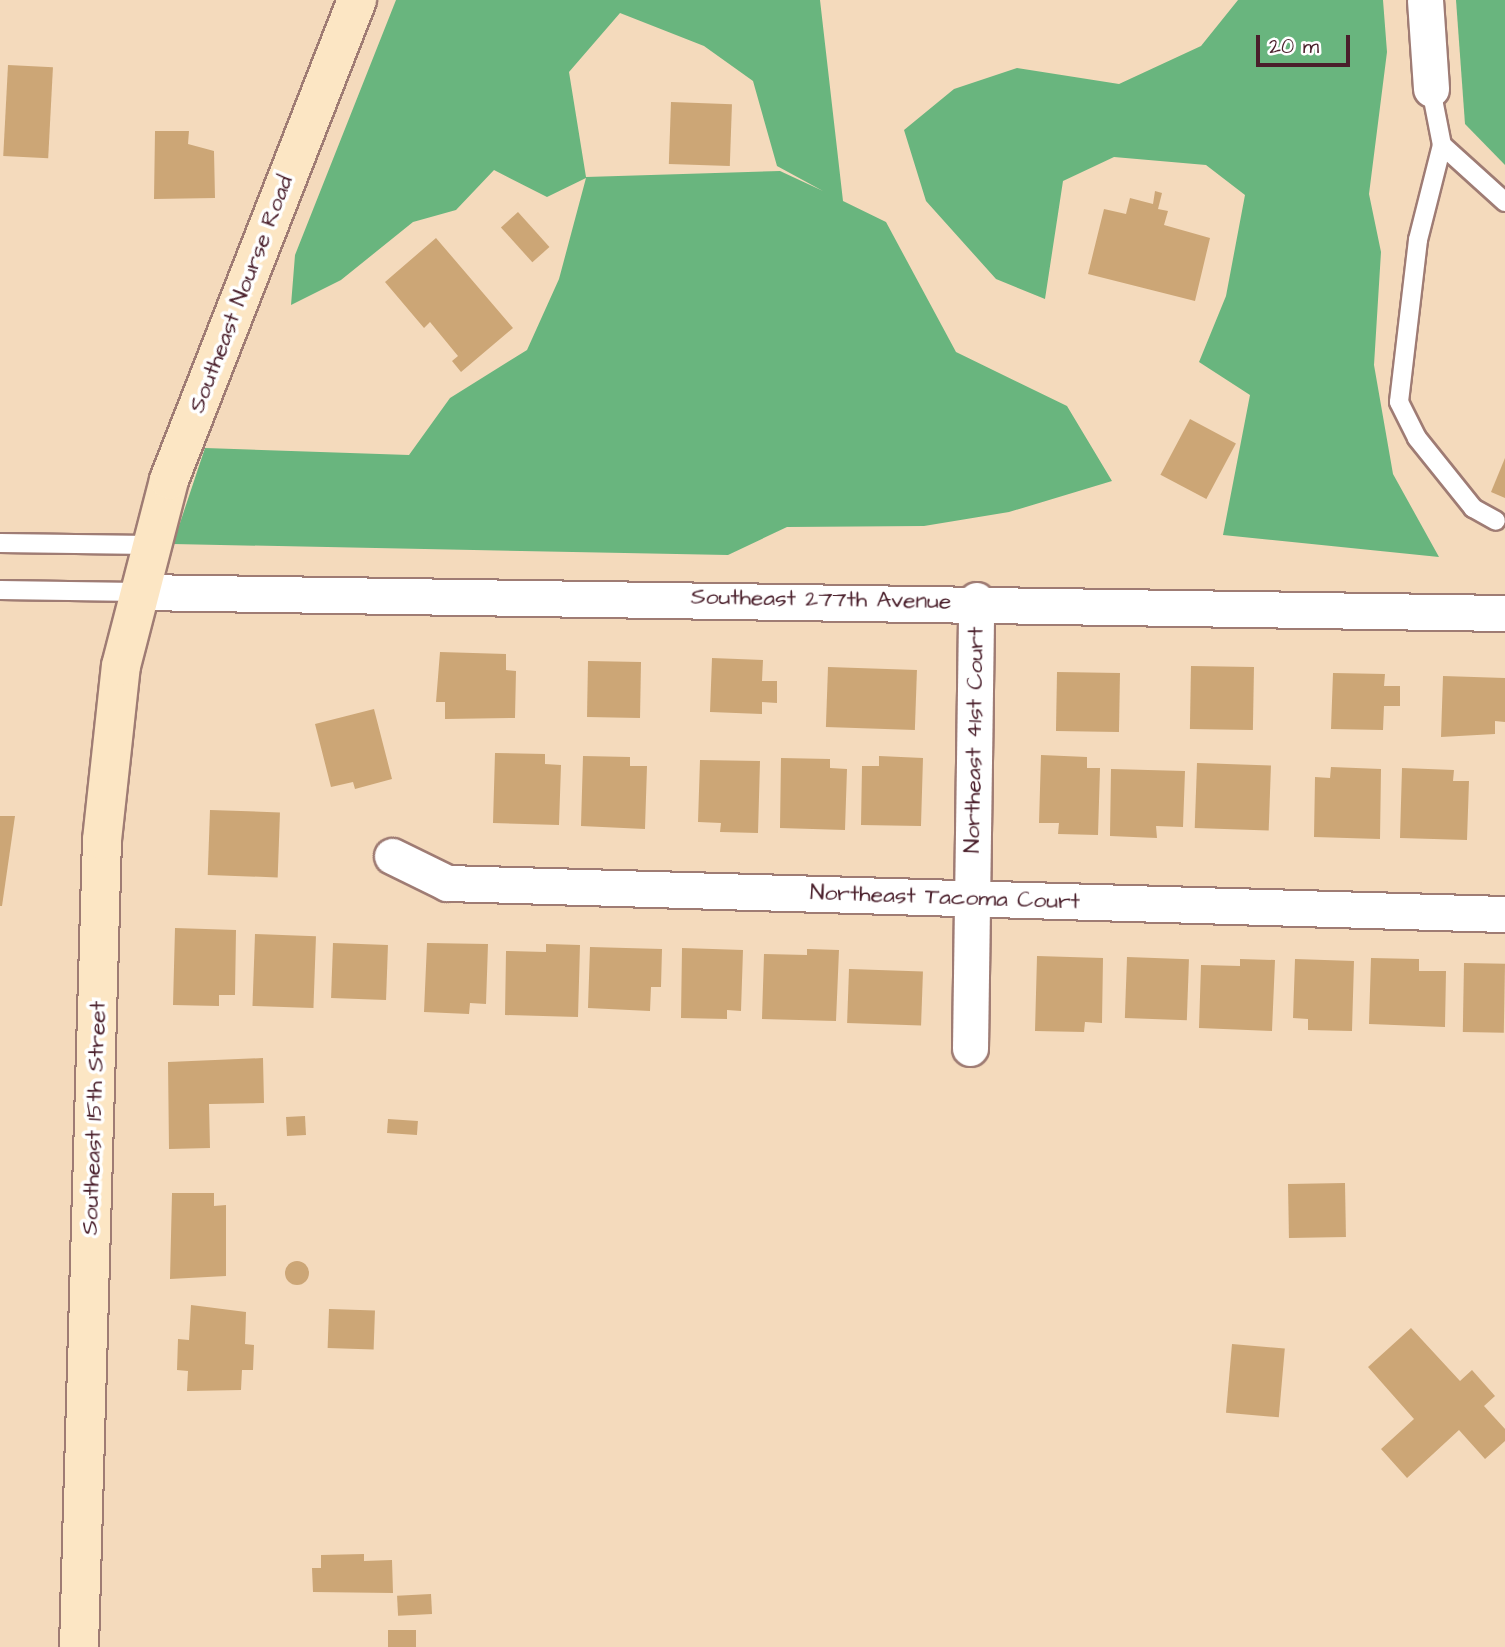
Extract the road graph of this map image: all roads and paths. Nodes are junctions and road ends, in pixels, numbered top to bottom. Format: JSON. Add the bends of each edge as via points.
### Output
{"nodes":[{"id":1,"x":357,"y":0,"type":"edge"},
{"id":2,"x":1425,"y":0,"type":"edge"},
{"id":3,"x":1431,"y":89,"type":"joint"},
{"id":4,"x":1442,"y":145,"type":"junction"},
{"id":5,"x":1505,"y":202,"type":"edge"},
{"id":6,"x":1496,"y":521,"type":"dead end"},
{"id":7,"x":0,"y":543,"type":"edge"},
{"id":8,"x":150,"y":545,"type":"junction"},
{"id":9,"x":0,"y":590,"type":"edge"},
{"id":10,"x":138,"y":592,"type":"junction"},
{"id":11,"x":976,"y":600,"type":"junction"},
{"id":12,"x":1505,"y":612,"type":"edge"},
{"id":13,"x":392,"y":856,"type":"dead end"},
{"id":14,"x":971,"y":898,"type":"junction"},
{"id":15,"x":1505,"y":914,"type":"edge"},
{"id":16,"x":970,"y":1048,"type":"dead end"},
{"id":17,"x":79,"y":1647,"type":"edge"}],
"edges":[{"from":1,"to":8,"type":"street","name":"Southeast Nourse Road","via":[[169,480]]},
{"from":2,"to":3,"type":"street"},
{"from":3,"to":4,"type":"lane"},
{"from":4,"to":5,"type":"lane"},
{"from":4,"to":6,"type":"lane","via":[[1418,240],[1399,402],[1417,439],[1473,509]]},
{"from":7,"to":8,"type":"lane"},
{"from":8,"to":10,"type":"street","name":"Southeast Nourse Road"},
{"from":9,"to":10,"type":"lane"},
{"from":10,"to":11,"type":"street","name":"Southeast 277th Avenue"},
{"from":10,"to":17,"type":"street","name":"Southeast 15th Street","via":[[108,749],[102,840]]},
{"from":11,"to":12,"type":"street","name":"Southeast 277th Avenue"},
{"from":11,"to":14,"type":"street","name":"Northeast 41st Court"},
{"from":13,"to":14,"type":"street","name":"Northeast Tacoma Court","via":[[447,883]]},
{"from":14,"to":15,"type":"street","name":"Northeast Tacoma Court"},
{"from":14,"to":16,"type":"street","name":"Northeast 41st Court"}]}
